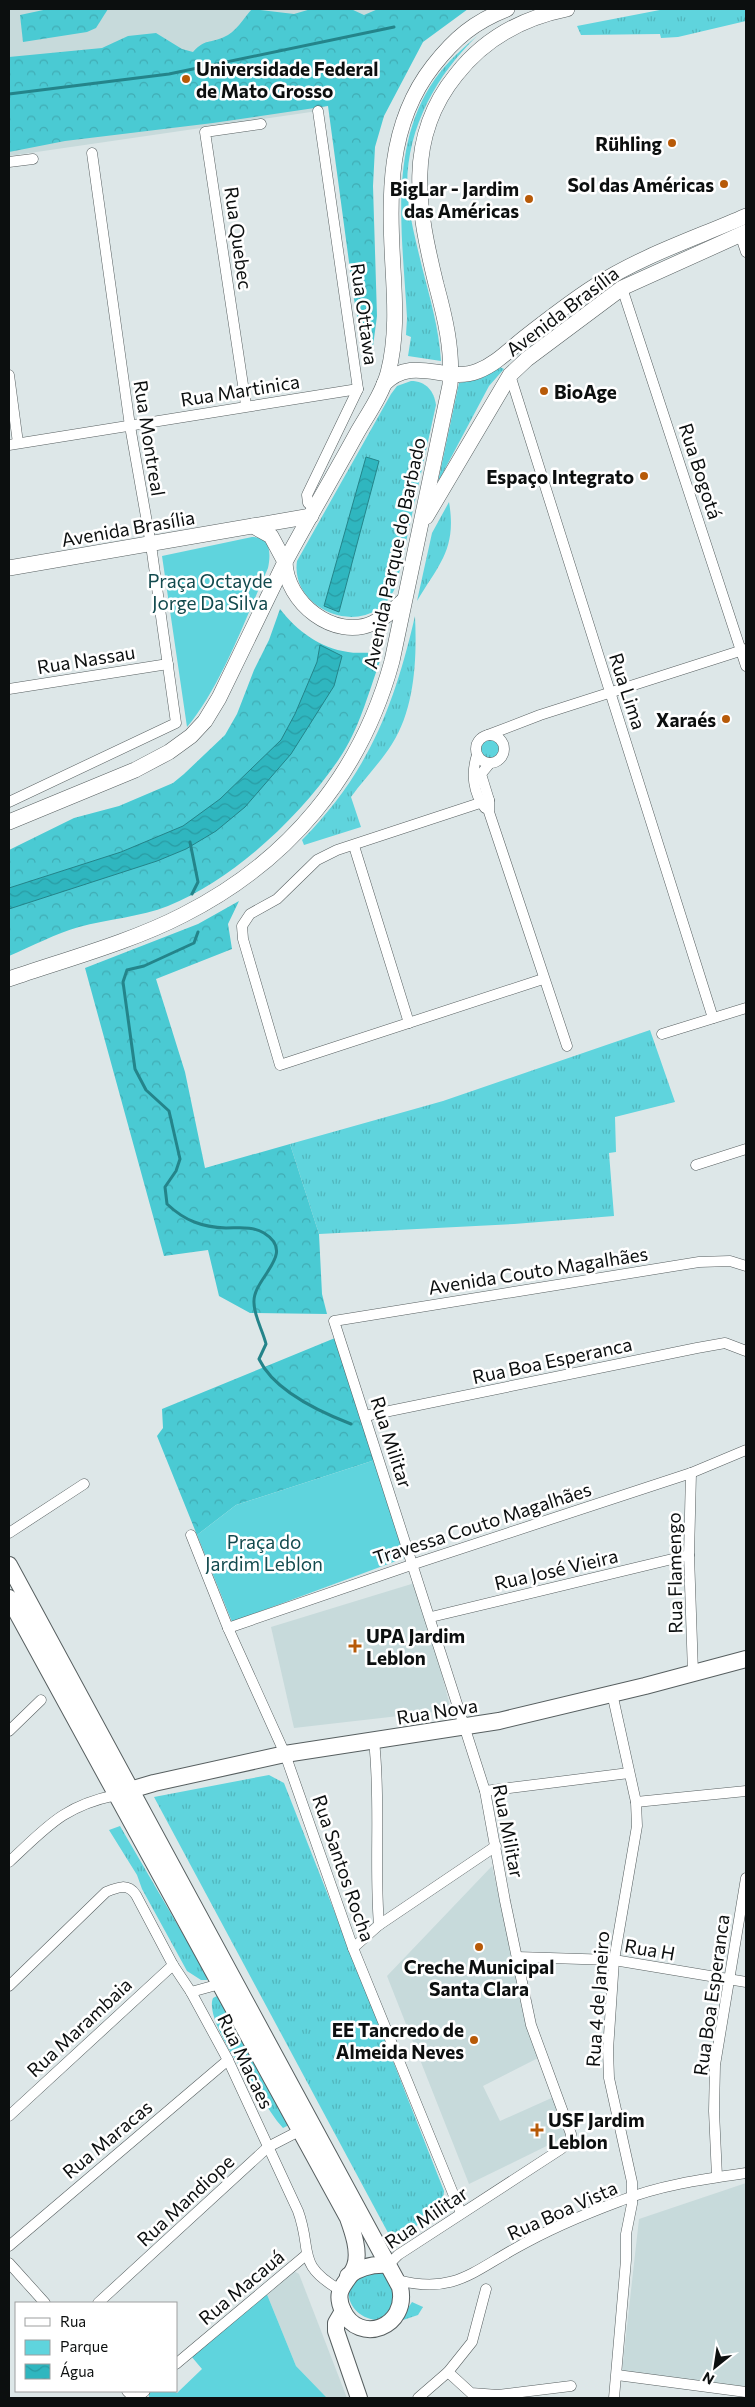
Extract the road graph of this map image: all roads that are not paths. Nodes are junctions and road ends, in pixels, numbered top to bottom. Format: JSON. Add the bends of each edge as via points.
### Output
{"nodes":[{"id":1,"x":507,"y":9,"type":"edge"},
{"id":2,"x":567,"y":9,"type":"edge"},
{"id":3,"x":318,"y":111,"type":"dead end"},
{"id":4,"x":261,"y":124,"type":"dead end"},
{"id":5,"x":92,"y":153,"type":"dead end"},
{"id":6,"x":33,"y":158,"type":"dead end"},
{"id":7,"x":9,"y":162,"type":"edge"},
{"id":8,"x":746,"y":216,"type":"edge"},
{"id":9,"x":743,"y":233,"type":"edge"},
{"id":10,"x":746,"y":252,"type":"edge"},
{"id":11,"x":622,"y":288,"type":"junction"},
{"id":12,"x":451,"y":374,"type":"junction"},
{"id":13,"x":9,"y":375,"type":"edge"},
{"id":14,"x":510,"y":375,"type":"junction"},
{"id":15,"x":384,"y":384,"type":"junction"},
{"id":16,"x":358,"y":389,"type":"junction"},
{"id":17,"x":246,"y":405,"type":"junction"},
{"id":18,"x":130,"y":426,"type":"junction"},
{"id":19,"x":14,"y":444,"type":"edge"},
{"id":20,"x":313,"y":513,"type":"junction"},
{"id":21,"x":253,"y":526,"type":"junction"},
{"id":22,"x":420,"y":528,"type":"junction"},
{"id":23,"x":151,"y":545,"type":"junction"},
{"id":24,"x":9,"y":568,"type":"edge"},
{"id":25,"x":286,"y":569,"type":"junction"},
{"id":26,"x":404,"y":600,"type":"junction"},
{"id":27,"x":744,"y":649,"type":"edge"},
{"id":28,"x":168,"y":664,"type":"junction"},
{"id":29,"x":746,"y":666,"type":"edge"},
{"id":30,"x":9,"y":689,"type":"edge"},
{"id":31,"x":610,"y":692,"type":"junction"},
{"id":32,"x":509,"y":726,"type":"junction"},
{"id":33,"x":488,"y":734,"type":"junction"},
{"id":34,"x":502,"y":742,"type":"junction"},
{"id":35,"x":477,"y":756,"type":"junction"},
{"id":36,"x":490,"y":763,"type":"junction"},
{"id":37,"x":485,"y":801,"type":"junction"},
{"id":38,"x":9,"y":802,"type":"edge"},
{"id":39,"x":9,"y":822,"type":"edge"},
{"id":40,"x":354,"y":846,"type":"junction"},
{"id":41,"x":9,"y":979,"type":"edge"},
{"id":42,"x":543,"y":979,"type":"junction"},
{"id":43,"x":746,"y":1008,"type":"edge"},
{"id":44,"x":713,"y":1018,"type":"junction"},
{"id":45,"x":409,"y":1023,"type":"junction"},
{"id":46,"x":662,"y":1034,"type":"dead end"},
{"id":47,"x":566,"y":1046,"type":"dead end"},
{"id":48,"x":746,"y":1149,"type":"edge"},
{"id":49,"x":696,"y":1165,"type":"dead end"},
{"id":50,"x":746,"y":1266,"type":"edge"},
{"id":51,"x":334,"y":1320,"type":"joint"},
{"id":52,"x":746,"y":1352,"type":"edge"},
{"id":53,"x":365,"y":1416,"type":"junction"},
{"id":54,"x":746,"y":1450,"type":"edge"},
{"id":55,"x":691,"y":1473,"type":"junction"},
{"id":56,"x":84,"y":1484,"type":"dead end"},
{"id":57,"x":9,"y":1533,"type":"edge"},
{"id":58,"x":192,"y":1535,"type":"dead end"},
{"id":59,"x":689,"y":1555,"type":"junction"},
{"id":60,"x":414,"y":1564,"type":"junction"},
{"id":61,"x":9,"y":1565,"type":"edge"},
{"id":62,"x":9,"y":1598,"type":"edge"},
{"id":63,"x":430,"y":1617,"type":"junction"},
{"id":64,"x":228,"y":1628,"type":"junction"},
{"id":65,"x":746,"y":1659,"type":"edge"},
{"id":66,"x":693,"y":1673,"type":"junction"},
{"id":67,"x":612,"y":1693,"type":"junction"},
{"id":68,"x":41,"y":1700,"type":"dead end"},
{"id":69,"x":466,"y":1728,"type":"junction"},
{"id":70,"x":9,"y":1731,"type":"edge"},
{"id":71,"x":374,"y":1740,"type":"junction"},
{"id":72,"x":285,"y":1754,"type":"junction"},
{"id":73,"x":629,"y":1773,"type":"junction"},
{"id":74,"x":132,"y":1790,"type":"junction"},
{"id":75,"x":485,"y":1791,"type":"junction"},
{"id":76,"x":746,"y":1791,"type":"edge"},
{"id":77,"x":116,"y":1795,"type":"junction"},
{"id":78,"x":636,"y":1802,"type":"junction"},
{"id":79,"x":496,"y":1846,"type":"junction"},
{"id":80,"x":9,"y":1862,"type":"edge"},
{"id":81,"x":746,"y":1878,"type":"edge"},
{"id":82,"x":379,"y":1925,"type":"junction"},
{"id":83,"x":353,"y":1948,"type":"junction"},
{"id":84,"x":517,"y":1957,"type":"junction"},
{"id":85,"x":614,"y":1960,"type":"junction"},
{"id":86,"x":173,"y":1965,"type":"junction"},
{"id":87,"x":729,"y":1980,"type":"junction"},
{"id":88,"x":746,"y":1982,"type":"edge"},
{"id":89,"x":220,"y":1984,"type":"junction"},
{"id":90,"x":9,"y":1986,"type":"edge"},
{"id":91,"x":191,"y":1992,"type":"junction"},
{"id":92,"x":228,"y":2060,"type":"junction"},
{"id":93,"x":9,"y":2116,"type":"edge"},
{"id":94,"x":301,"y":2130,"type":"junction"},
{"id":95,"x":268,"y":2147,"type":"junction"},
{"id":96,"x":746,"y":2173,"type":"edge"},
{"id":97,"x":717,"y":2177,"type":"junction"},
{"id":98,"x":633,"y":2197,"type":"junction"},
{"id":99,"x":461,"y":2213,"type":"junction"},
{"id":100,"x":9,"y":2246,"type":"edge"},
{"id":101,"x":306,"y":2255,"type":"junction"},
{"id":102,"x":9,"y":2263,"type":"edge"},
{"id":103,"x":388,"y":2265,"type":"junction"},
{"id":104,"x":348,"y":2276,"type":"junction"},
{"id":105,"x":397,"y":2280,"type":"junction"},
{"id":106,"x":486,"y":2289,"type":"dead end"},
{"id":107,"x":340,"y":2290,"type":"junction"},
{"id":108,"x":44,"y":2302,"type":"edge"},
{"id":109,"x":99,"y":2302,"type":"edge"},
{"id":110,"x":342,"y":2311,"type":"junction"},
{"id":111,"x":178,"y":2362,"type":"edge"},
{"id":112,"x":448,"y":2372,"type":"junction"},
{"id":113,"x":617,"y":2375,"type":"junction"},
{"id":114,"x":571,"y":2386,"type":"dead end"},
{"id":115,"x":746,"y":2392,"type":"edge"},
{"id":116,"x":359,"y":2398,"type":"edge"},
{"id":117,"x":418,"y":2398,"type":"edge"},
{"id":118,"x":614,"y":2398,"type":"edge"}],
"edges":[{"from":1,"to":15,"type":"main road","via":[[472,26],[450,44],[422,80],[403,118],[392,170],[390,221],[395,306],[389,368]]},
{"from":2,"to":12,"type":"main road","name":"Avenida Parque do Barbado","via":[[527,20],[471,55],[442,91],[432,110],[423,144],[418,192],[447,325]]},
{"from":3,"to":16,"type":"street","name":"Rua Ottawa"},
{"from":4,"to":17,"type":"street","name":"Rua Quebec","via":[[205,132]]},
{"from":5,"to":18,"type":"street","name":"Rua Montreal"},
{"from":6,"to":7,"type":"street"},
{"from":8,"to":12,"type":"main road","name":"Avenida Brasília","via":[[616,273],[489,365],[476,372]]},
{"from":9,"to":10,"type":"street"},
{"from":9,"to":11,"type":"main road","name":"Avenida Brasília"},
{"from":11,"to":14,"type":"main road","name":"Avenida Brasília"},
{"from":11,"to":27,"type":"street","name":"Rua Bogotá"},
{"from":12,"to":15,"type":"main road","name":"Avenida Brasília","via":[[409,370],[393,376]]},
{"from":12,"to":22,"type":"main road","name":"Avenida Parque do Barbado"},
{"from":13,"to":19,"type":"street"},
{"from":14,"to":22,"type":"main road","name":"Avenida Brasília"},
{"from":14,"to":31,"type":"street","name":"Rua Lima"},
{"from":15,"to":20,"type":"main road"},
{"from":16,"to":17,"type":"street","name":"Rua Martinica"},
{"from":16,"to":20,"type":"street","name":"Rua Ottawa","via":[[307,495]]},
{"from":17,"to":18,"type":"street","name":"Rua Martinica"},
{"from":18,"to":19,"type":"street","name":"Rua Martinica"},
{"from":18,"to":23,"type":"street","name":"Rua Montreal"},
{"from":20,"to":21,"type":"main road","name":"Avenida Brasília"},
{"from":20,"to":25,"type":"main road"},
{"from":21,"to":23,"type":"main road","name":"Avenida Brasília"},
{"from":21,"to":25,"type":"main road","via":[[271,536]]},
{"from":22,"to":26,"type":"main road","name":"Avenida Parque do Barbado"},
{"from":23,"to":24,"type":"main road","name":"Avenida Brasília"},
{"from":23,"to":28,"type":"street","name":"Rua Montreal"},
{"from":25,"to":26,"type":"main road","via":[[295,595],[306,609],[321,619],[348,627],[373,624]]},
{"from":25,"to":39,"type":"main road","via":[[219,698],[191,736],[135,770]]},
{"from":26,"to":41,"type":"main road","name":"Avenida Parque do Barbado","via":[[387,680],[373,718],[337,782],[279,852],[236,884],[181,916]]},
{"from":27,"to":29,"type":"street","name":"Rua Bogotá"},
{"from":27,"to":31,"type":"street"},
{"from":28,"to":30,"type":"street","name":"Rua Nassau"},
{"from":28,"to":38,"type":"street","name":"Rua Montreal","via":[[176,723]]},
{"from":31,"to":32,"type":"street"},
{"from":31,"to":44,"type":"street","name":"Rua Lima"},
{"from":32,"to":33,"type":"street"},
{"from":32,"to":34,"type":"street"},
{"from":33,"to":34,"type":"street"},
{"from":33,"to":35,"type":"street","via":[[477,742]]},
{"from":34,"to":36,"type":"street","via":[[501,758]]},
{"from":35,"to":36,"type":"street"},
{"from":35,"to":37,"type":"street","via":[[472,772]]},
{"from":36,"to":37,"type":"street","via":[[481,774]]},
{"from":37,"to":40,"type":"street"},
{"from":37,"to":42,"type":"street"},
{"from":40,"to":45,"type":"street"},
{"from":40,"to":45,"type":"street","via":[[317,860],[277,899],[250,914],[242,926],[242,939],[280,1065]]},
{"from":42,"to":45,"type":"street"},
{"from":42,"to":47,"type":"street"},
{"from":43,"to":44,"type":"street"},
{"from":44,"to":46,"type":"street"},
{"from":48,"to":49,"type":"street"},
{"from":50,"to":51,"type":"street","name":"Avenida Couto Magalhães","via":[[730,1260],[699,1262]]},
{"from":51,"to":53,"type":"street","name":"Rua Militar"},
{"from":52,"to":53,"type":"street","name":"Rua Boa Esperanca","via":[[725,1343]]},
{"from":53,"to":60,"type":"street","name":"Rua Militar"},
{"from":54,"to":55,"type":"street","name":"Travessa Couto Magalhães"},
{"from":55,"to":59,"type":"street","name":"Rua Flamengo"},
{"from":55,"to":60,"type":"street","name":"Travessa Couto Magalhães"},
{"from":56,"to":57,"type":"street"},
{"from":58,"to":64,"type":"street","name":"Rua Santos Rocha"},
{"from":59,"to":63,"type":"street","name":"Rua José Vieira"},
{"from":59,"to":66,"type":"street","name":"Rua Flamengo"},
{"from":60,"to":63,"type":"street","name":"Rua Militar"},
{"from":60,"to":64,"type":"street","name":"Travessa Couto Magalhães"},
{"from":61,"to":74,"type":"main road"},
{"from":62,"to":77,"type":"main road"},
{"from":63,"to":69,"type":"street","name":"Rua Militar"},
{"from":64,"to":72,"type":"street","name":"Rua Santos Rocha"},
{"from":65,"to":66,"type":"main road","name":"Rua Nova"},
{"from":66,"to":67,"type":"main road","name":"Rua Nova"},
{"from":67,"to":69,"type":"main road","name":"Rua Nova"},
{"from":67,"to":73,"type":"street","name":"Rua 4 de Janeiro"},
{"from":68,"to":70,"type":"street"},
{"from":69,"to":71,"type":"main road","name":"Rua Nova"},
{"from":69,"to":75,"type":"street","name":"Rua Militar"},
{"from":71,"to":72,"type":"main road","name":"Rua Nova"},
{"from":71,"to":82,"type":"street","via":[[378,1777],[376,1878]]},
{"from":72,"to":74,"type":"main road","name":"Rua Nova"},
{"from":72,"to":83,"type":"street","name":"Rua Santos Rocha"},
{"from":73,"to":75,"type":"street"},
{"from":73,"to":78,"type":"street","name":"Rua 4 de Janeiro"},
{"from":74,"to":77,"type":"main road","name":"Rua Nova"},
{"from":74,"to":103,"type":"main road"},
{"from":75,"to":79,"type":"street","name":"Rua Militar"},
{"from":76,"to":78,"type":"street"},
{"from":77,"to":80,"type":"street","via":[[78,1805],[63,1813]]},
{"from":77,"to":89,"type":"main road"},
{"from":78,"to":85,"type":"street","name":"Rua 4 de Janeiro","via":[[637,1826]]},
{"from":79,"to":82,"type":"street"},
{"from":79,"to":84,"type":"street","name":"Rua Militar"},
{"from":81,"to":87,"type":"street","name":"Rua Boa Esperanca"},
{"from":82,"to":83,"type":"street"},
{"from":83,"to":99,"type":"street","name":"Rua Santos Rocha"},
{"from":84,"to":85,"type":"street","name":"Rua H"},
{"from":84,"to":99,"type":"street","name":"Rua Militar","via":[[531,2025],[571,2138],[561,2149]]},
{"from":85,"to":87,"type":"street","name":"Rua H"},
{"from":85,"to":98,"type":"street","name":"Rua 4 de Janeiro","via":[[609,2078]]},
{"from":86,"to":90,"type":"street","name":"Rua Macaes","via":[[133,1890],[118,1887],[106,1892]]},
{"from":86,"to":91,"type":"street","name":"Rua Macaes"},
{"from":86,"to":93,"type":"street","name":"Rua Marambaia"},
{"from":87,"to":88,"type":"street","name":"Rua H"},
{"from":87,"to":97,"type":"street","name":"Rua Boa Esperanca","via":[[715,2064]]},
{"from":89,"to":91,"type":"street"},
{"from":89,"to":94,"type":"main road"},
{"from":91,"to":92,"type":"street","name":"Rua Macaes"},
{"from":92,"to":95,"type":"street","name":"Rua Macaes"},
{"from":92,"to":100,"type":"street","name":"Rua Maracas"},
{"from":94,"to":95,"type":"street","name":"Rua Mandiope"},
{"from":94,"to":104,"type":"main road","via":[[351,2227],[356,2254],[355,2265]]},
{"from":95,"to":101,"type":"street","name":"Rua Macaes","via":[[304,2227]]},
{"from":95,"to":109,"type":"street","name":"Rua Mandiope"},
{"from":96,"to":97,"type":"street","name":"Rua Boa Vista"},
{"from":97,"to":98,"type":"street","name":"Rua Boa Vista"},
{"from":98,"to":105,"type":"street","name":"Rua Boa Vista","via":[[559,2227],[461,2280],[432,2285]]},
{"from":98,"to":113,"type":"street","name":"Rua 4 de Janeiro","via":[[626,2234]]},
{"from":99,"to":103,"type":"street","name":"Rua Militar"},
{"from":101,"to":107,"type":"street","via":[[317,2274]]},
{"from":101,"to":111,"type":"street","name":"Rua Macauá"},
{"from":102,"to":108,"type":"street"},
{"from":103,"to":104,"type":"main road","via":[[367,2267]]},
{"from":103,"to":105,"type":"main road"},
{"from":104,"to":107,"type":"main road"},
{"from":105,"to":110,"type":"main road","via":[[401,2307],[389,2323],[380,2328],[360,2327]]},
{"from":106,"to":112,"type":"street","via":[[472,2342]]},
{"from":107,"to":110,"type":"main road"},
{"from":110,"to":116,"type":"main road","via":[[336,2331]]},
{"from":112,"to":114,"type":"street","via":[[471,2393],[498,2395]]},
{"from":112,"to":117,"type":"street"},
{"from":113,"to":115,"type":"street"},
{"from":113,"to":118,"type":"street","name":"Rua 4 de Janeiro"}]}
